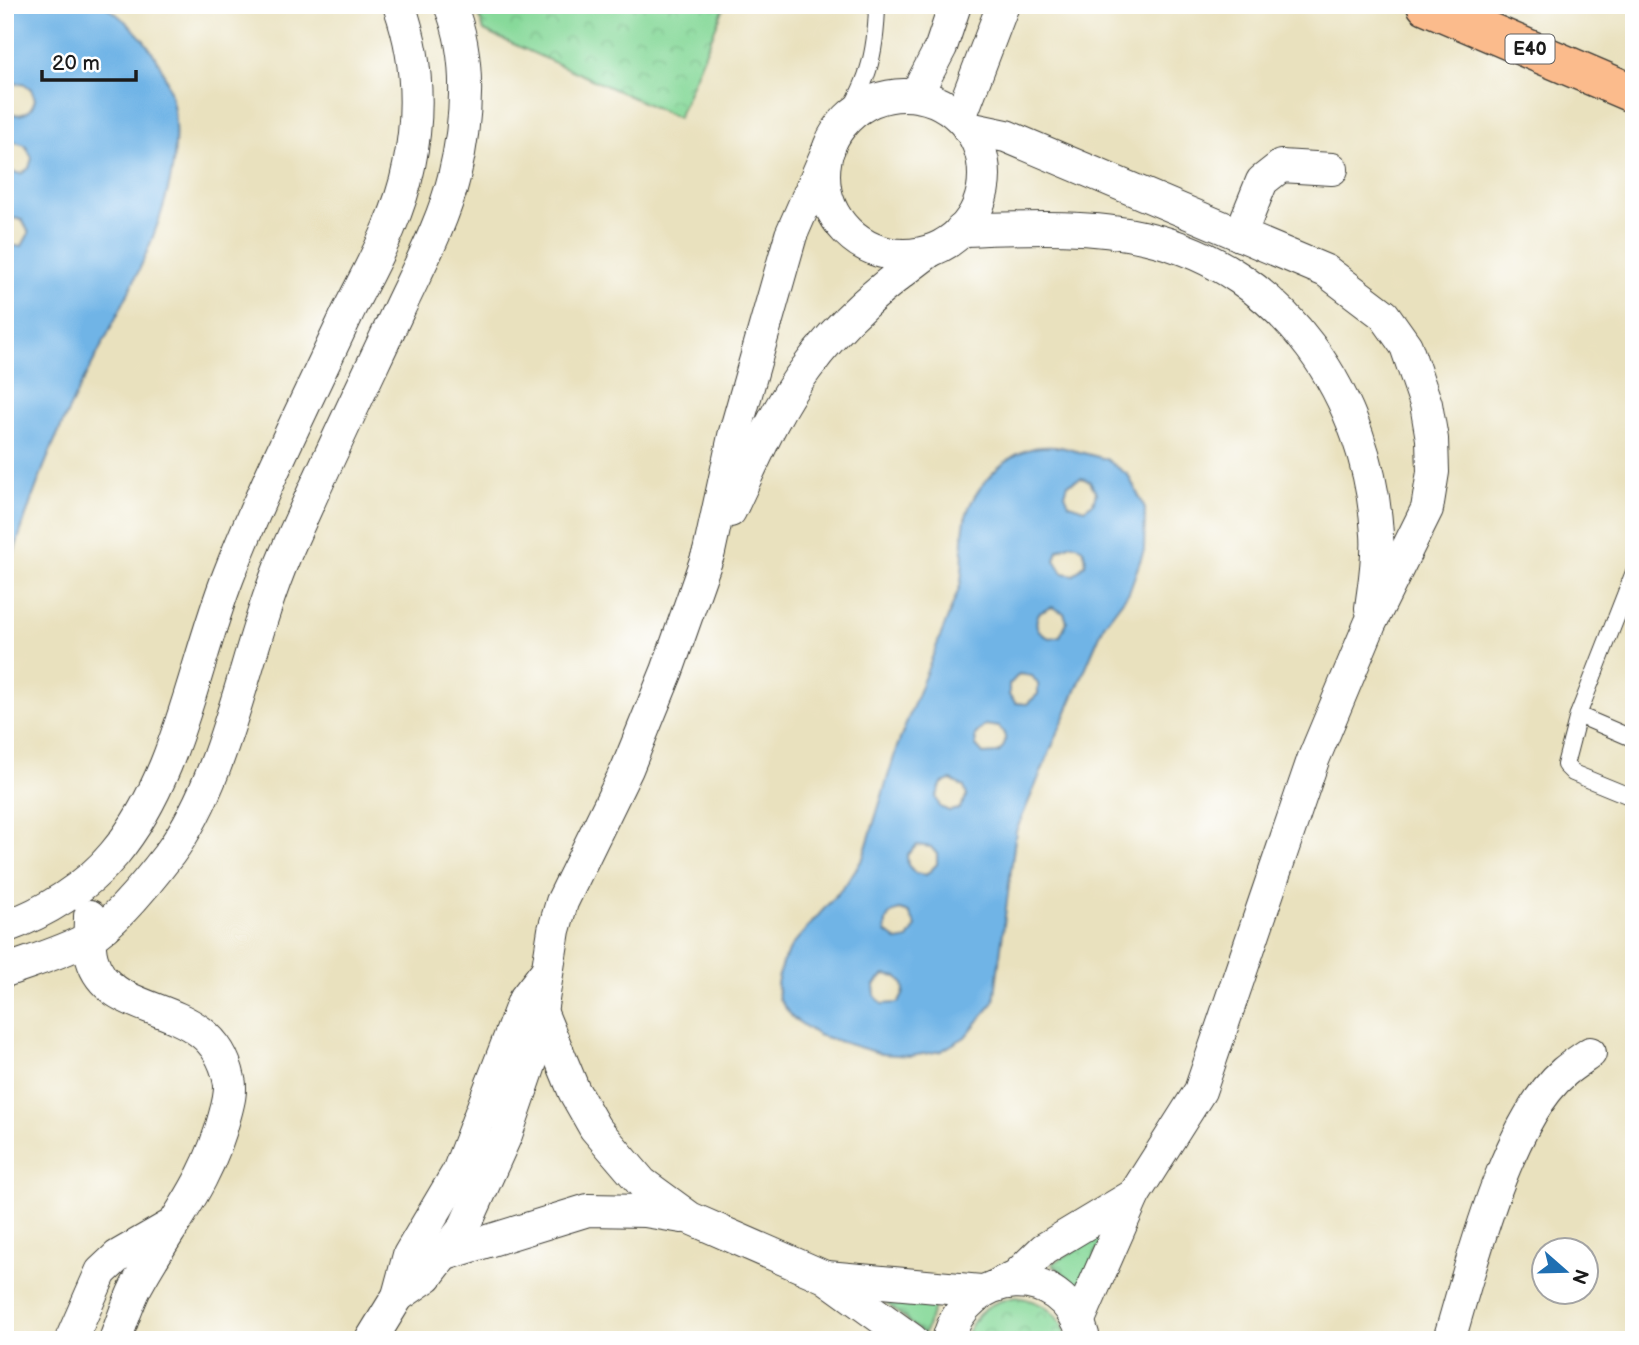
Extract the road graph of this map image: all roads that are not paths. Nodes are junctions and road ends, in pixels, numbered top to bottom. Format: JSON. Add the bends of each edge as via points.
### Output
{"nodes":[{"id":1,"x":398,"y":5,"type":"edge"},
{"id":2,"x":450,"y":5,"type":"edge"},
{"id":3,"x":877,"y":5,"type":"edge"},
{"id":4,"x":955,"y":5,"type":"edge"},
{"id":5,"x":1003,"y":5,"type":"edge"},
{"id":6,"x":1426,"y":5,"type":"edge"},
{"id":7,"x":916,"y":94,"type":"junction"},
{"id":8,"x":1634,"y":94,"type":"edge"},
{"id":9,"x":964,"y":122,"type":"junction"},
{"id":10,"x":834,"y":139,"type":"junction"},
{"id":11,"x":1332,"y":169,"type":"dead end"},
{"id":12,"x":1196,"y":217,"type":"junction"},
{"id":13,"x":961,"y":230,"type":"junction"},
{"id":14,"x":1240,"y":235,"type":"junction"},
{"id":15,"x":1183,"y":249,"type":"junction"},
{"id":16,"x":378,"y":250,"type":"junction"},
{"id":17,"x":930,"y":251,"type":"junction"},
{"id":18,"x":418,"y":268,"type":"junction"},
{"id":19,"x":709,"y":552,"type":"junction"},
{"id":20,"x":1634,"y":572,"type":"edge"},
{"id":21,"x":228,"y":578,"type":"junction"},
{"id":22,"x":268,"y":598,"type":"junction"},
{"id":23,"x":1370,"y":624,"type":"junction"},
{"id":24,"x":1578,"y":715,"type":"junction"},
{"id":25,"x":1634,"y":739,"type":"edge"},
{"id":26,"x":1634,"y":798,"type":"edge"},
{"id":27,"x":90,"y":876,"type":"junction"},
{"id":28,"x":5,"y":927,"type":"edge"},
{"id":29,"x":90,"y":937,"type":"junction"},
{"id":30,"x":548,"y":969,"type":"junction"},
{"id":31,"x":5,"y":971,"type":"edge"},
{"id":32,"x":543,"y":1016,"type":"junction"},
{"id":33,"x":1590,"y":1053,"type":"dead end"},
{"id":34,"x":1134,"y":1195,"type":"junction"},
{"id":35,"x":690,"y":1218,"type":"junction"},
{"id":36,"x":176,"y":1220,"type":"junction"},
{"id":37,"x":446,"y":1254,"type":"junction"},
{"id":38,"x":825,"y":1276,"type":"junction"},
{"id":39,"x":991,"y":1287,"type":"junction"},
{"id":40,"x":398,"y":1296,"type":"junction"},
{"id":41,"x":1082,"y":1330,"type":"edge"},
{"id":42,"x":71,"y":1340,"type":"edge"},
{"id":43,"x":115,"y":1340,"type":"edge"},
{"id":44,"x":370,"y":1340,"type":"edge"},
{"id":45,"x":912,"y":1340,"type":"edge"},
{"id":46,"x":948,"y":1340,"type":"edge"},
{"id":47,"x":1449,"y":1340,"type":"edge"}],
"edges":[{"from":1,"to":16,"type":"street","via":[[415,69],[417,118],[409,169]]},
{"from":2,"to":18,"type":"street","via":[[464,64],[463,122],[454,178]]},
{"from":3,"to":10,"type":"lane","via":[[870,73]]},
{"from":4,"to":7,"type":"street","via":[[941,47]]},
{"from":5,"to":9,"type":"street"},
{"from":6,"to":8,"type":"highway","number":"E40"},
{"from":7,"to":9,"type":"street"},
{"from":7,"to":10,"type":"street","via":[[880,99],[857,110]]},
{"from":9,"to":12,"type":"street"},
{"from":9,"to":13,"type":"street","via":[[979,148],[983,169],[982,191]]},
{"from":10,"to":17,"type":"street","via":[[824,174],[827,200],[839,222],[857,241],[880,252],[904,256]]},
{"from":10,"to":19,"type":"street","via":[[791,235],[734,436]]},
{"from":11,"to":14,"type":"street","via":[[1280,166],[1262,180]]},
{"from":12,"to":14,"type":"street"},
{"from":12,"to":15,"type":"street"},
{"from":13,"to":15,"type":"street","via":[[1066,229],[1146,237]]},
{"from":13,"to":17,"type":"street"},
{"from":14,"to":23,"type":"street","via":[[1326,271],[1356,291],[1384,315],[1406,346],[1417,372],[1432,439],[1427,509]]},
{"from":15,"to":23,"type":"street","via":[[1261,292],[1318,355],[1342,395],[1370,472],[1375,507],[1378,538]]},
{"from":16,"to":18,"type":"street"},
{"from":16,"to":21,"type":"street"},
{"from":17,"to":19,"type":"street","via":[[879,289],[837,329],[804,370]]},
{"from":18,"to":22,"type":"street"},
{"from":19,"to":30,"type":"street","via":[[627,769],[562,902]]},
{"from":20,"to":24,"type":"lane"},
{"from":21,"to":22,"type":"street"},
{"from":21,"to":27,"type":"street","via":[[166,768],[132,829],[113,856]]},
{"from":22,"to":29,"type":"street","via":[[217,758],[196,807],[149,878]]},
{"from":23,"to":34,"type":"street","via":[[1313,760],[1200,1091]]},
{"from":24,"to":25,"type":"lane"},
{"from":24,"to":26,"type":"lane","via":[[1565,765],[1573,773]]},
{"from":27,"to":28,"type":"street","via":[[63,898]]},
{"from":27,"to":29,"type":"street"},
{"from":29,"to":31,"type":"street"},
{"from":29,"to":36,"type":"street","via":[[95,966],[112,988],[195,1026],[211,1038],[227,1070],[228,1105],[217,1147]]},
{"from":30,"to":32,"type":"street"},
{"from":30,"to":40,"type":"street","via":[[524,1000],[458,1172],[409,1255]]},
{"from":32,"to":35,"type":"street","via":[[595,1128],[642,1183]]},
{"from":32,"to":37,"type":"street","via":[[506,1135],[464,1228]]},
{"from":33,"to":47,"type":"street","via":[[1563,1072],[1543,1095],[1512,1149]]},
{"from":34,"to":39,"type":"street","via":[[1044,1249],[1016,1276]]},
{"from":34,"to":41,"type":"street"},
{"from":35,"to":37,"type":"street","via":[[588,1210]]},
{"from":35,"to":38,"type":"street"},
{"from":36,"to":42,"type":"street","via":[[118,1256],[102,1272]]},
{"from":36,"to":43,"type":"street","via":[[137,1287]]},
{"from":37,"to":40,"type":"street","via":[[427,1276]]},
{"from":38,"to":39,"type":"street"},
{"from":38,"to":45,"type":"street"},
{"from":39,"to":41,"type":"street","via":[[1024,1282],[1046,1288],[1065,1302]]},
{"from":39,"to":46,"type":"street","via":[[964,1305]]},
{"from":40,"to":44,"type":"street"}]}
